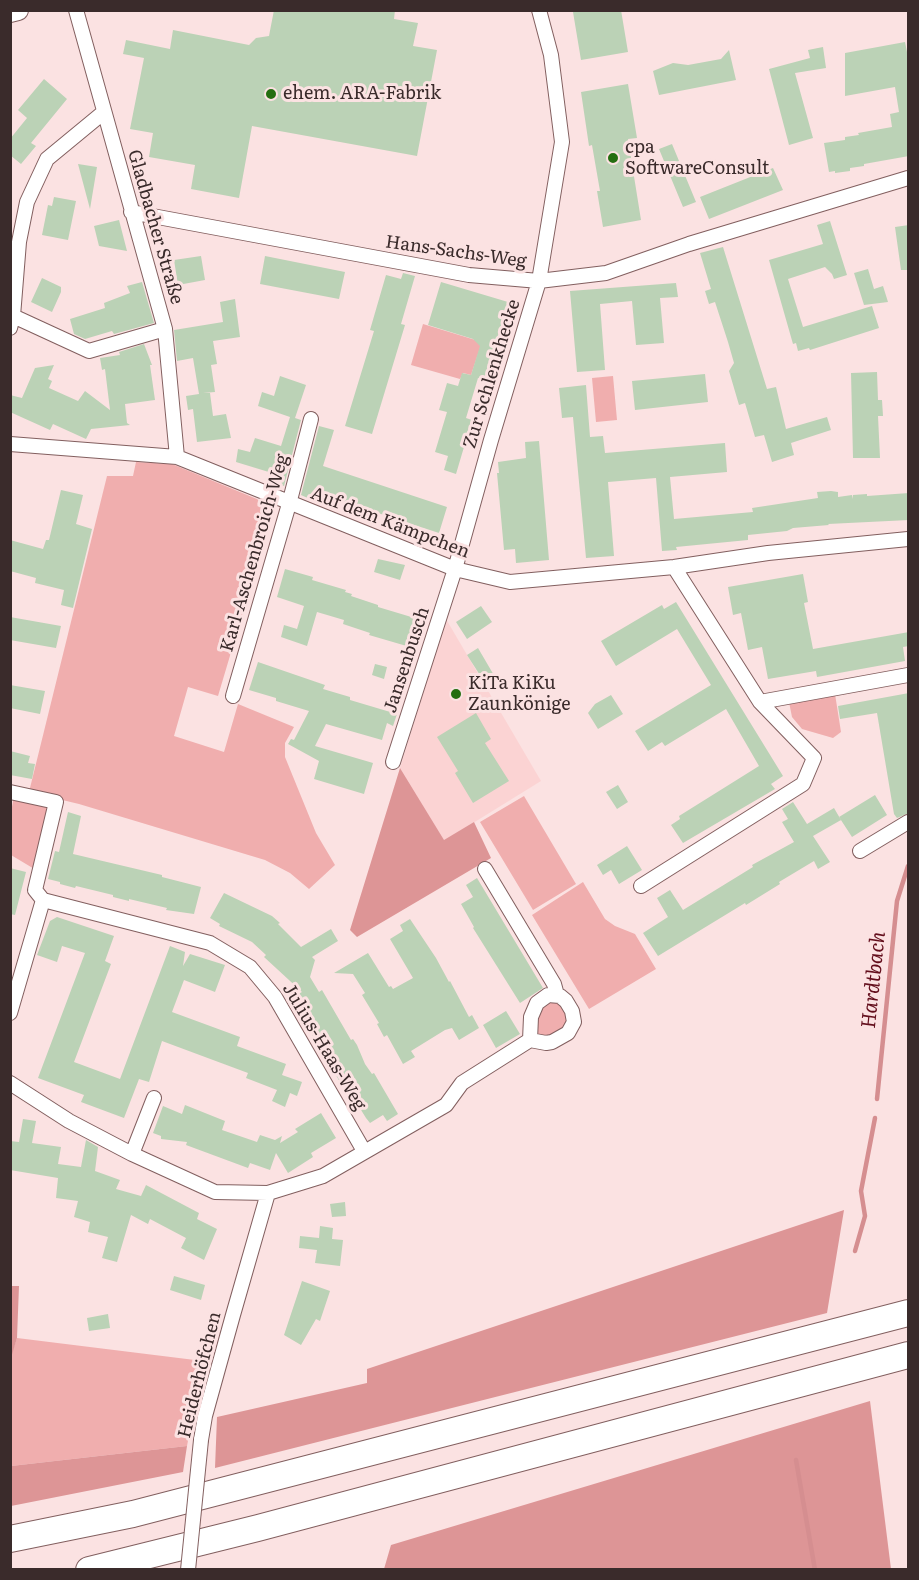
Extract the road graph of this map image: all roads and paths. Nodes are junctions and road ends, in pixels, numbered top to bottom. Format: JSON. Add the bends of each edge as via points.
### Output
{"nodes":[{"id":1,"x":18,"y":10,"type":"edge"},
{"id":2,"x":76,"y":10,"type":"edge"},
{"id":3,"x":539,"y":10,"type":"edge"},
{"id":4,"x":10,"y":12,"type":"edge"},
{"id":5,"x":104,"y":112,"type":"junction"},
{"id":6,"x":909,"y":178,"type":"edge"},
{"id":7,"x":131,"y":212,"type":"junction"},
{"id":8,"x":539,"y":281,"type":"junction"},
{"id":9,"x":12,"y":322,"type":"edge"},
{"id":10,"x":165,"y":329,"type":"junction"},
{"id":11,"x":311,"y":419,"type":"dead end"},
{"id":12,"x":10,"y":444,"type":"edge"},
{"id":13,"x":177,"y":457,"type":"junction"},
{"id":14,"x":289,"y":504,"type":"junction"},
{"id":15,"x":909,"y":539,"type":"edge"},
{"id":16,"x":674,"y":567,"type":"junction"},
{"id":17,"x":454,"y":569,"type":"junction"},
{"id":18,"x":909,"y":675,"type":"edge"},
{"id":19,"x":233,"y":696,"type":"dead end"},
{"id":20,"x":760,"y":702,"type":"junction"},
{"id":21,"x":393,"y":762,"type":"dead end"},
{"id":22,"x":10,"y":792,"type":"edge"},
{"id":23,"x":909,"y":822,"type":"edge"},
{"id":24,"x":860,"y":851,"type":"dead end"},
{"id":25,"x":485,"y":869,"type":"dead end"},
{"id":26,"x":641,"y":886,"type":"dead end"},
{"id":27,"x":43,"y":900,"type":"junction"},
{"id":28,"x":557,"y":995,"type":"junction"},
{"id":29,"x":10,"y":1013,"type":"edge"},
{"id":30,"x":530,"y":1040,"type":"junction"},
{"id":31,"x":10,"y":1083,"type":"edge"},
{"id":32,"x":154,"y":1098,"type":"dead end"},
{"id":33,"x":364,"y":1151,"type":"junction"},
{"id":34,"x":132,"y":1154,"type":"junction"},
{"id":35,"x":268,"y":1193,"type":"junction"},
{"id":36,"x":909,"y":1313,"type":"edge"},
{"id":37,"x":909,"y":1355,"type":"edge"},
{"id":38,"x":10,"y":1539,"type":"edge"},
{"id":39,"x":89,"y":1569,"type":"edge"},
{"id":40,"x":188,"y":1569,"type":"edge"}],
"edges":[{"from":1,"to":4,"type":"main road"},
{"from":2,"to":5,"type":"street","name":"Gladbacher Straße"},
{"from":3,"to":8,"type":"street","name":"Zur Schlenkhecke","via":[[551,55],[562,142]]},
{"from":5,"to":7,"type":"street","name":"Gladbacher Straße"},
{"from":5,"to":9,"type":"street","via":[[47,159],[27,202]]},
{"from":6,"to":8,"type":"street","name":"Hans-Sachs-Weg","via":[[606,273]]},
{"from":7,"to":8,"type":"street","name":"Hans-Sachs-Weg","via":[[469,275]]},
{"from":7,"to":10,"type":"street","name":"Gladbacher Straße"},
{"from":8,"to":17,"type":"street","name":"Zur Schlenkhecke"},
{"from":9,"to":10,"type":"street","via":[[89,351]]},
{"from":10,"to":13,"type":"street","name":"Gladbacher Straße"},
{"from":11,"to":14,"type":"street","name":"Karl-Aschenbroich-Weg"},
{"from":12,"to":13,"type":"street","name":"Auf dem Kämpchen"},
{"from":13,"to":14,"type":"street","name":"Auf dem Kämpchen"},
{"from":14,"to":17,"type":"street","name":"Auf dem Kämpchen"},
{"from":14,"to":19,"type":"street","name":"Karl-Aschenbroich-Weg"},
{"from":15,"to":16,"type":"street","name":"Auf dem Kämpchen"},
{"from":16,"to":17,"type":"street","name":"Auf dem Kämpchen","via":[[510,582]]},
{"from":16,"to":20,"type":"street"},
{"from":17,"to":21,"type":"street","name":"Jansenbusch"},
{"from":18,"to":20,"type":"street"},
{"from":20,"to":26,"type":"street","via":[[814,758],[803,784]]},
{"from":22,"to":27,"type":"street","via":[[56,802],[35,890]]},
{"from":23,"to":24,"type":"street"},
{"from":25,"to":28,"type":"street"},
{"from":27,"to":29,"type":"street"},
{"from":27,"to":33,"type":"street","name":"Julius-Haas-Weg","via":[[210,943],[250,967],[275,997]]},
{"from":28,"to":30,"type":"street","via":[[537,1003],[531,1017]]},
{"from":28,"to":30,"type":"street","via":[[572,1011],[574,1022],[568,1033],[552,1042]]},
{"from":30,"to":33,"type":"street","via":[[462,1083],[446,1105]]},
{"from":31,"to":34,"type":"street","via":[[69,1121]]},
{"from":32,"to":34,"type":"street"},
{"from":33,"to":35,"type":"street","via":[[323,1176]]},
{"from":34,"to":35,"type":"street","via":[[215,1192]]},
{"from":35,"to":40,"type":"street","name":"Heiderhöfchen","bridge":true,"via":[[205,1416]]},
{"from":36,"to":38,"type":"highway","via":[[156,1509]]},
{"from":37,"to":39,"type":"highway","via":[[258,1528]]}]}
